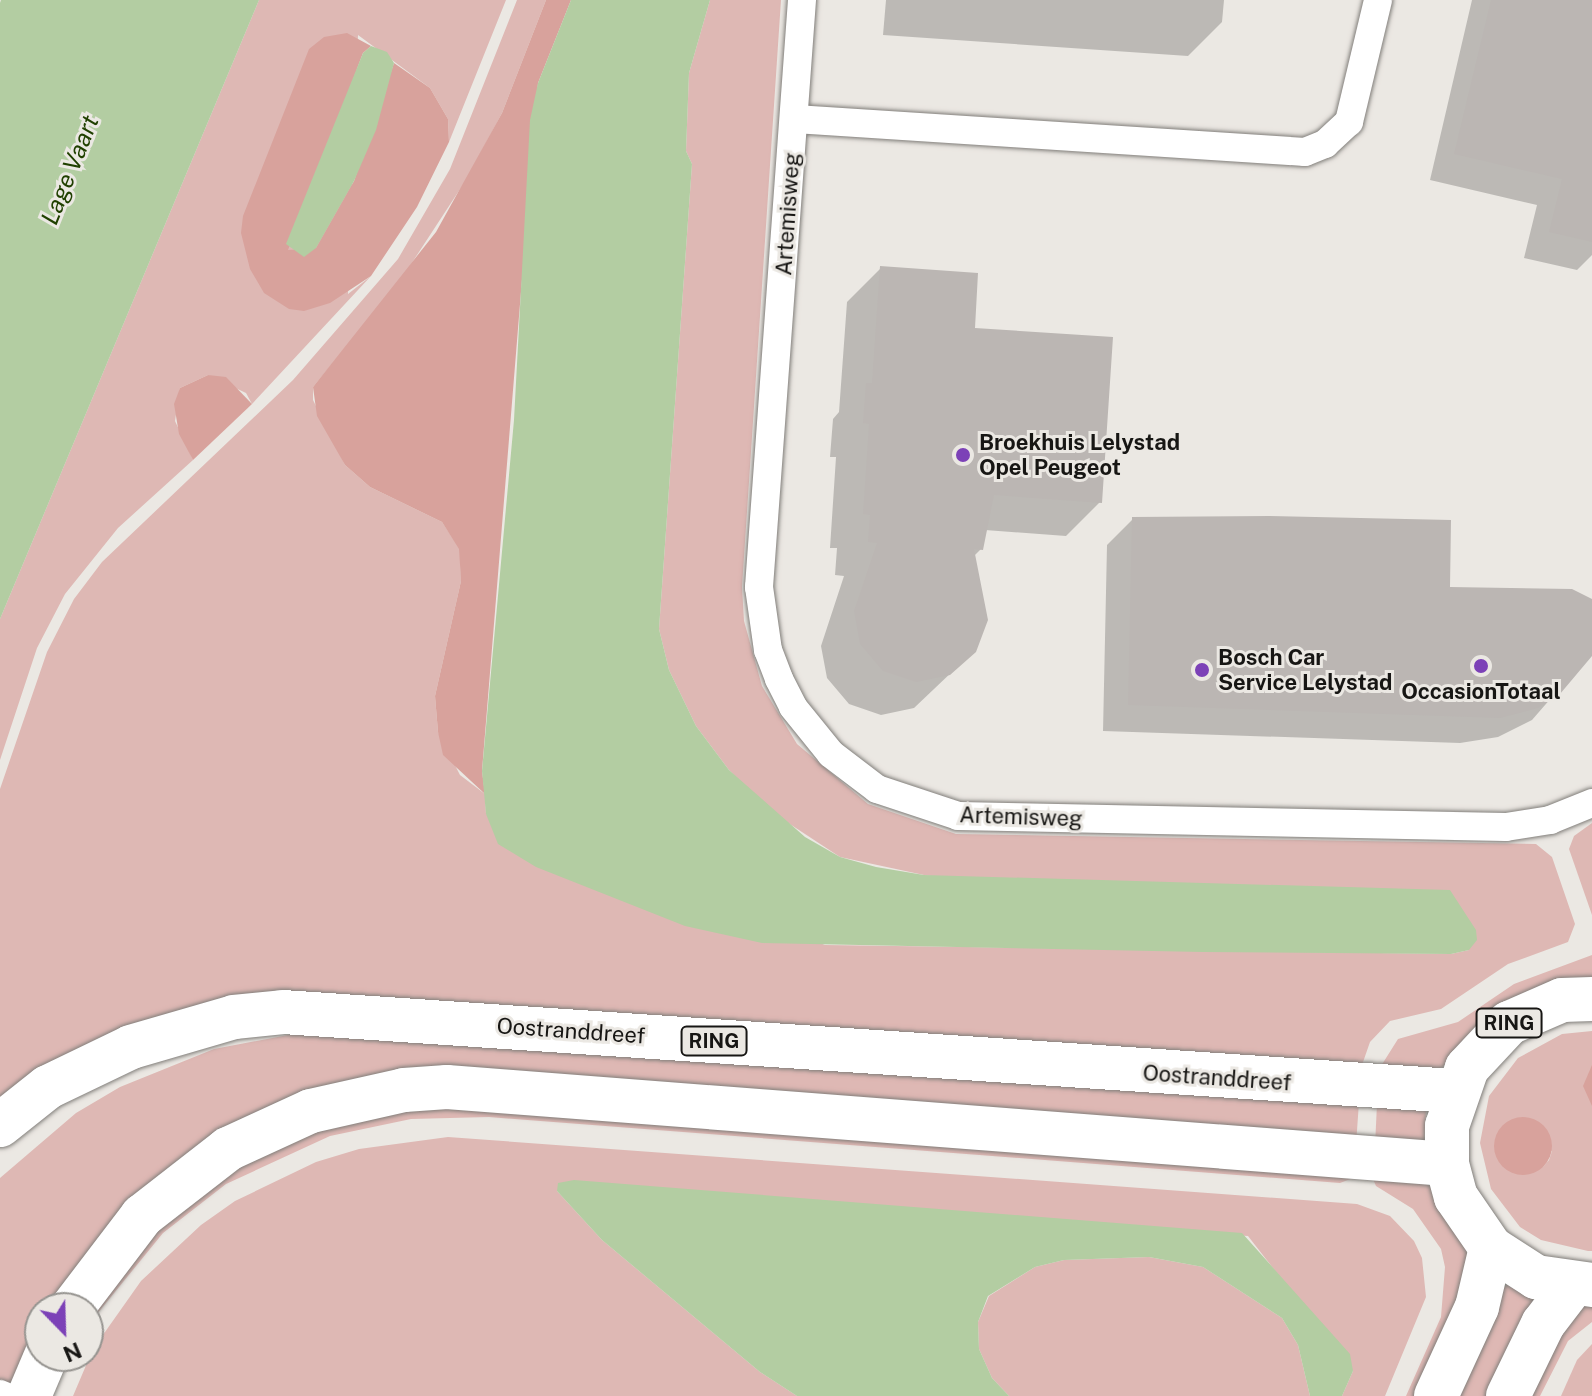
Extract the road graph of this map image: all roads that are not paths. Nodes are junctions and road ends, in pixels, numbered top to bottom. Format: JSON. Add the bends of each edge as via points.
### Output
{"nodes":[{"id":1,"x":802,"y":0,"type":"edge"},
{"id":2,"x":1378,"y":0,"type":"edge"},
{"id":3,"x":795,"y":119,"type":"junction"},
{"id":4,"x":1592,"y":803,"type":"edge"},
{"id":5,"x":1592,"y":999,"type":"edge"},
{"id":6,"x":1455,"y":1091,"type":"junction"},
{"id":7,"x":0,"y":1125,"type":"edge"},
{"id":8,"x":1447,"y":1164,"type":"junction"},
{"id":9,"x":1491,"y":1248,"type":"junction"},
{"id":10,"x":1582,"y":1286,"type":"edge"},
{"id":11,"x":84,"y":1292,"type":"edge"},
{"id":12,"x":39,"y":1372,"type":"edge"},
{"id":13,"x":29,"y":1396,"type":"edge"},
{"id":14,"x":1436,"y":1396,"type":"edge"},
{"id":15,"x":1508,"y":1396,"type":"edge"}],
"edges":[{"from":1,"to":3,"type":"street","name":"Artemisweg"},
{"from":2,"to":3,"type":"street","via":[[1349,122],[1325,144],[1305,152]]},
{"from":3,"to":4,"type":"street","name":"Artemisweg","via":[[759,587],[768,650],[779,679],[811,733],[831,754],[877,789],[958,816],[1506,827],[1550,820]]},
{"from":5,"to":6,"type":"main road","number":"RING","via":[[1562,1000],[1509,1023],[1483,1046]]},
{"from":6,"to":7,"type":"main road","name":"Oostranddreef","number":"RING","via":[[283,1012],[234,1017],[131,1047],[48,1087]]},
{"from":6,"to":8,"type":"main road","number":"RING","via":[[1447,1126]]},
{"from":8,"to":9,"type":"main road","number":"RING","via":[[1456,1197]]},
{"from":8,"to":11,"type":"main road","via":[[447,1087],[404,1090],[311,1111],[228,1149],[142,1216]]},
{"from":9,"to":10,"type":"main road","number":"RING","via":[[1526,1272]]},
{"from":9,"to":14,"type":"main road","via":[[1477,1307]]},
{"from":10,"to":15,"type":"main road","number":"RING","via":[[1543,1324]]},
{"from":12,"to":13,"type":"main road"}]}
